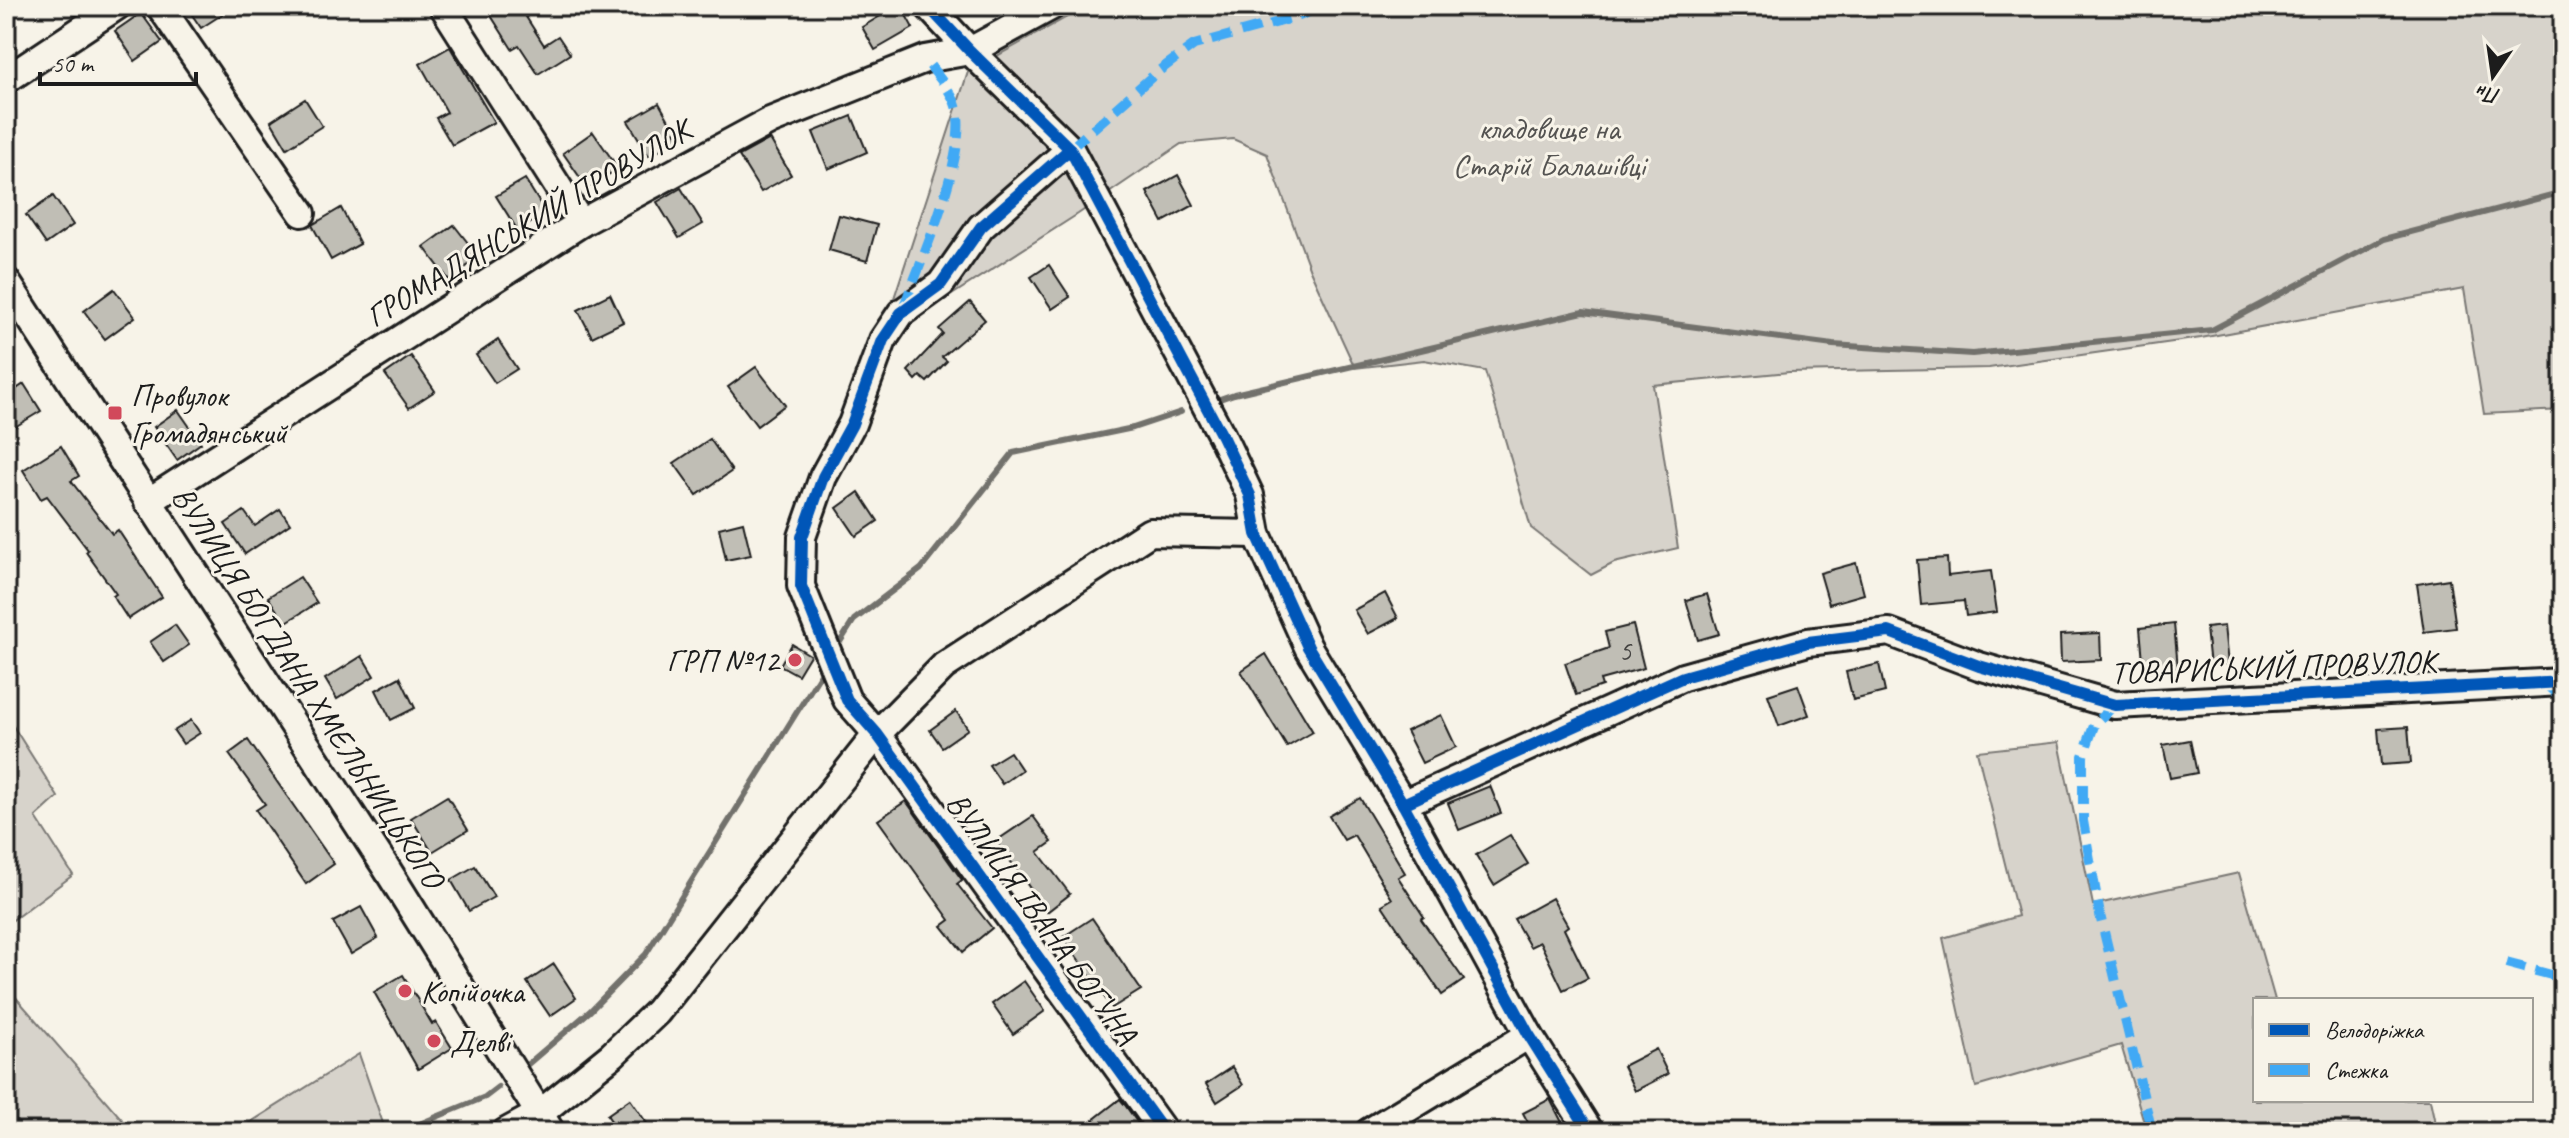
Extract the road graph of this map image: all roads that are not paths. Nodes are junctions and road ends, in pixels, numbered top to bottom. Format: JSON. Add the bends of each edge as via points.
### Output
{"nodes":[{"id":1,"x":117,"y":6,"type":"edge"},
{"id":2,"x":160,"y":6,"type":"edge"},
{"id":3,"x":443,"y":6,"type":"edge"},
{"id":4,"x":928,"y":6,"type":"edge"},
{"id":5,"x":1052,"y":6,"type":"edge"},
{"id":6,"x":970,"y":51,"type":"junction"},
{"id":7,"x":6,"y":80,"type":"edge"},
{"id":8,"x":1070,"y":149,"type":"junction"},
{"id":9,"x":302,"y":213,"type":"dead end"},
{"id":10,"x":581,"y":223,"type":"junction"},
{"id":11,"x":6,"y":281,"type":"edge"},
{"id":12,"x":148,"y":502,"type":"junction"},
{"id":13,"x":1257,"y":534,"type":"junction"},
{"id":14,"x":2563,"y":682,"type":"edge"},
{"id":15,"x":877,"y":734,"type":"junction"},
{"id":16,"x":1403,"y":804,"type":"junction"},
{"id":17,"x":1529,"y":1035,"type":"junction"},
{"id":18,"x":545,"y":1123,"type":"edge"},
{"id":19,"x":506,"y":1132,"type":"edge"},
{"id":20,"x":1164,"y":1132,"type":"edge"},
{"id":21,"x":1369,"y":1132,"type":"edge"},
{"id":22,"x":1590,"y":1132,"type":"edge"}],
"edges":[{"from":1,"to":7,"type":"street"},
{"from":2,"to":9,"type":"street"},
{"from":3,"to":10,"type":"street"},
{"from":4,"to":6,"type":"street"},
{"from":5,"to":6,"type":"street","name":"ГРОМАДЯНСЬКИЙ ПРОВУЛОК"},
{"from":6,"to":8,"type":"street"},
{"from":6,"to":10,"type":"street","name":"ГРОМАДЯНСЬКИЙ ПРОВУЛОК","via":[[925,59],[770,121]]},
{"from":8,"to":13,"type":"street","via":[[1222,436],[1250,495]]},
{"from":8,"to":15,"type":"street","via":[[981,227],[941,284],[901,313],[883,340],[802,537],[801,586],[847,700]]},
{"from":10,"to":12,"type":"street","name":"ГРОМАДЯНСЬКИЙ ПРОВУЛОК"},
{"from":11,"to":12,"type":"street","name":"ВУЛИЦЯ БОГДАНА ХМЕЛЬНИЦЬКОГО"},
{"from":12,"to":18,"type":"street","name":"ВУЛИЦЯ БОГДАНА ХМЕЛЬНИЦЬКОГО"},
{"from":13,"to":15,"type":"street","via":[[1150,532],[944,666]]},
{"from":13,"to":16,"type":"street","via":[[1308,647]]},
{"from":14,"to":16,"type":"street","name":"ТОВАРИСЬКИЙ ПРОВУЛОК","via":[[2115,705],[1979,666],[1889,632],[1808,642],[1683,677]]},
{"from":15,"to":18,"type":"street","via":[[657,1012]]},
{"from":15,"to":20,"type":"street","name":"ВУЛИЦЯ ІВАНА БОГУНА"},
{"from":16,"to":17,"type":"street"},
{"from":17,"to":21,"type":"street"},
{"from":17,"to":22,"type":"street"},
{"from":18,"to":19,"type":"street"}]}
